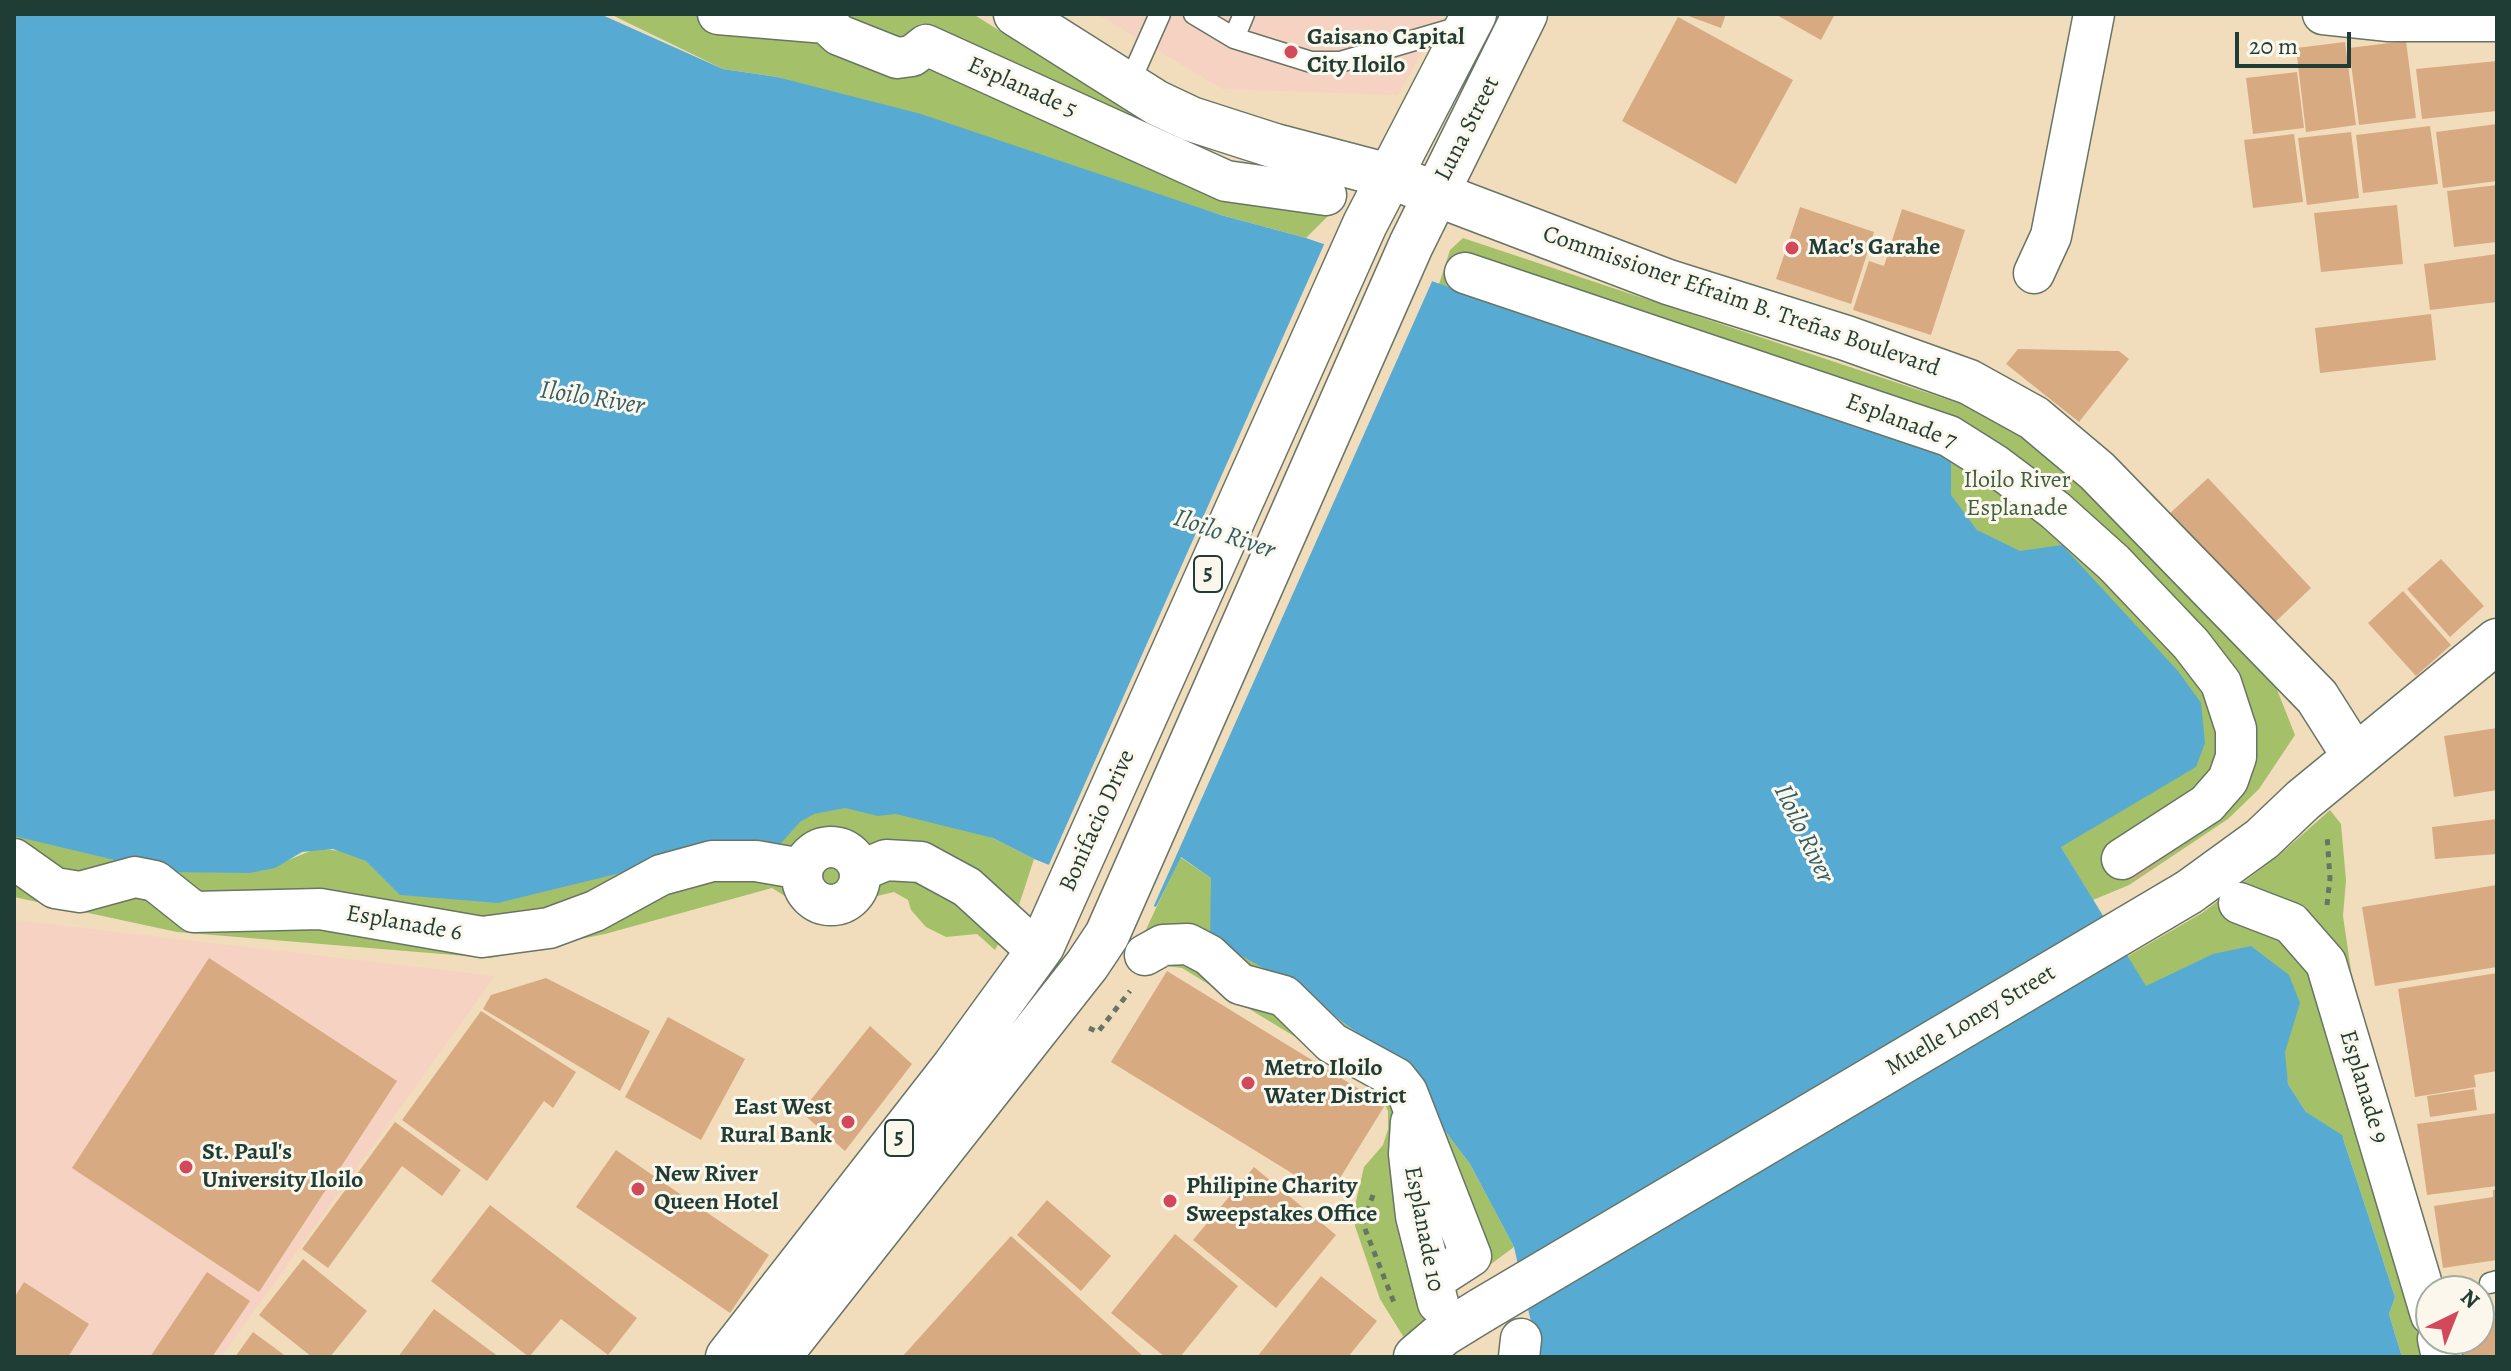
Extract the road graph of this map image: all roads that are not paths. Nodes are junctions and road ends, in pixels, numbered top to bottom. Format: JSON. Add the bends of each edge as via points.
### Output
{"nodes":[{"id":1,"x":718,"y":14,"type":"edge"},
{"id":2,"x":1016,"y":14,"type":"edge"},
{"id":3,"x":1160,"y":14,"type":"edge"},
{"id":4,"x":1194,"y":14,"type":"edge"},
{"id":5,"x":1244,"y":14,"type":"edge"},
{"id":6,"x":1525,"y":14,"type":"edge"},
{"id":7,"x":2094,"y":14,"type":"edge"},
{"id":8,"x":2323,"y":14,"type":"edge"},
{"id":9,"x":1471,"y":19,"type":"edge"},
{"id":10,"x":2497,"y":21,"type":"edge"},
{"id":11,"x":1234,"y":38,"type":"junction"},
{"id":12,"x":1128,"y":86,"type":"junction"},
{"id":13,"x":1389,"y":176,"type":"junction"},
{"id":14,"x":1435,"y":193,"type":"junction"},
{"id":15,"x":1326,"y":195,"type":"dead end"},
{"id":16,"x":1365,"y":224,"type":"joint"},
{"id":17,"x":1465,"y":273,"type":"dead end"},
{"id":18,"x":2034,"y":273,"type":"dead end"},
{"id":19,"x":2497,"y":641,"type":"edge"},
{"id":20,"x":2355,"y":757,"type":"junction"},
{"id":21,"x":14,"y":859,"type":"edge"},
{"id":22,"x":2122,"y":859,"type":"dead end"},
{"id":23,"x":2239,"y":903,"type":"dead end"},
{"id":24,"x":1023,"y":938,"type":"dead end"},
{"id":25,"x":1145,"y":955,"type":"dead end"},
{"id":26,"x":1412,"y":1106,"type":"junction"},
{"id":27,"x":2419,"y":1275,"type":"edge"},
{"id":28,"x":728,"y":1357,"type":"edge"},
{"id":29,"x":778,"y":1357,"type":"edge"},
{"id":30,"x":1416,"y":1357,"type":"edge"}],
"edges":[{"from":1,"to":15,"type":"street","name":"Esplanade 5","via":[[826,23],[839,35],[897,58],[912,56],[926,45],[1226,181]]},
{"from":2,"to":12,"type":"main road","name":"Commissioner Efraim B. Treñas Boulevard"},
{"from":3,"to":12,"type":"lane"},
{"from":4,"to":11,"type":"lane"},
{"from":5,"to":11,"type":"lane"},
{"from":6,"to":14,"type":"main road","name":"Luna Street","number":"5"},
{"from":7,"to":18,"type":"street","via":[[2051,236]]},
{"from":8,"to":10,"type":"street","via":[[2389,21]]},
{"from":9,"to":11,"type":"lane","via":[[1340,62],[1311,62]]},
{"from":9,"to":13,"type":"main road","name":"Luna Street","number":"5"},
{"from":12,"to":13,"type":"main road","name":"Commissioner Efraim B. Treñas Boulevard","via":[[1233,134]]},
{"from":13,"to":14,"type":"main road","name":"Commissioner Efraim B. Treñas Boulevard"},
{"from":13,"to":16,"type":"main road","name":"Luna Street","number":"5"},
{"from":14,"to":20,"type":"main road","name":"Commissioner Efraim B. Treñas Boulevard","via":[[1668,282],[1969,382],[2034,418],[2097,471],[2317,697]]},
{"from":14,"to":29,"type":"main road","name":"Luna Street","number":"5","via":[[1107,935]]},
{"from":16,"to":28,"type":"main road","name":"Bonifacio Drive","number":"5","via":[[1042,946]]},
{"from":17,"to":22,"type":"street","name":"Esplanade 7","via":[[1949,436],[2064,518],[2191,644],[2221,683],[2236,729],[2236,757],[2228,780],[2214,796]]},
{"from":19,"to":20,"type":"main road","name":"Muelle Loney Street"},
{"from":20,"to":30,"type":"main road","name":"Muelle Loney Street","bridge":true,"via":[[2262,839],[2189,892],[1482,1310]]},
{"from":21,"to":24,"type":"street","name":"Esplanade 6","via":[[55,888],[80,892],[135,877],[155,881],[194,912],[320,909],[482,937],[549,928],[595,911],[661,875],[712,861],[802,869],[810,896],[827,905],[853,897],[860,871],[886,860],[921,862],[967,887]]},
{"from":23,"to":27,"type":"street","name":"Esplanade 9","via":[[2291,923],[2326,963]]},
{"from":25,"to":26,"type":"street","name":"Esplanade 10","via":[[1163,945],[1188,944],[1209,955],[1240,984],[1284,996],[1332,1043],[1396,1078]]},
{"from":26,"to":26,"type":"street","name":"Esplanade 10","via":[[1409,1154],[1416,1216],[1436,1292],[1471,1256]]}]}
